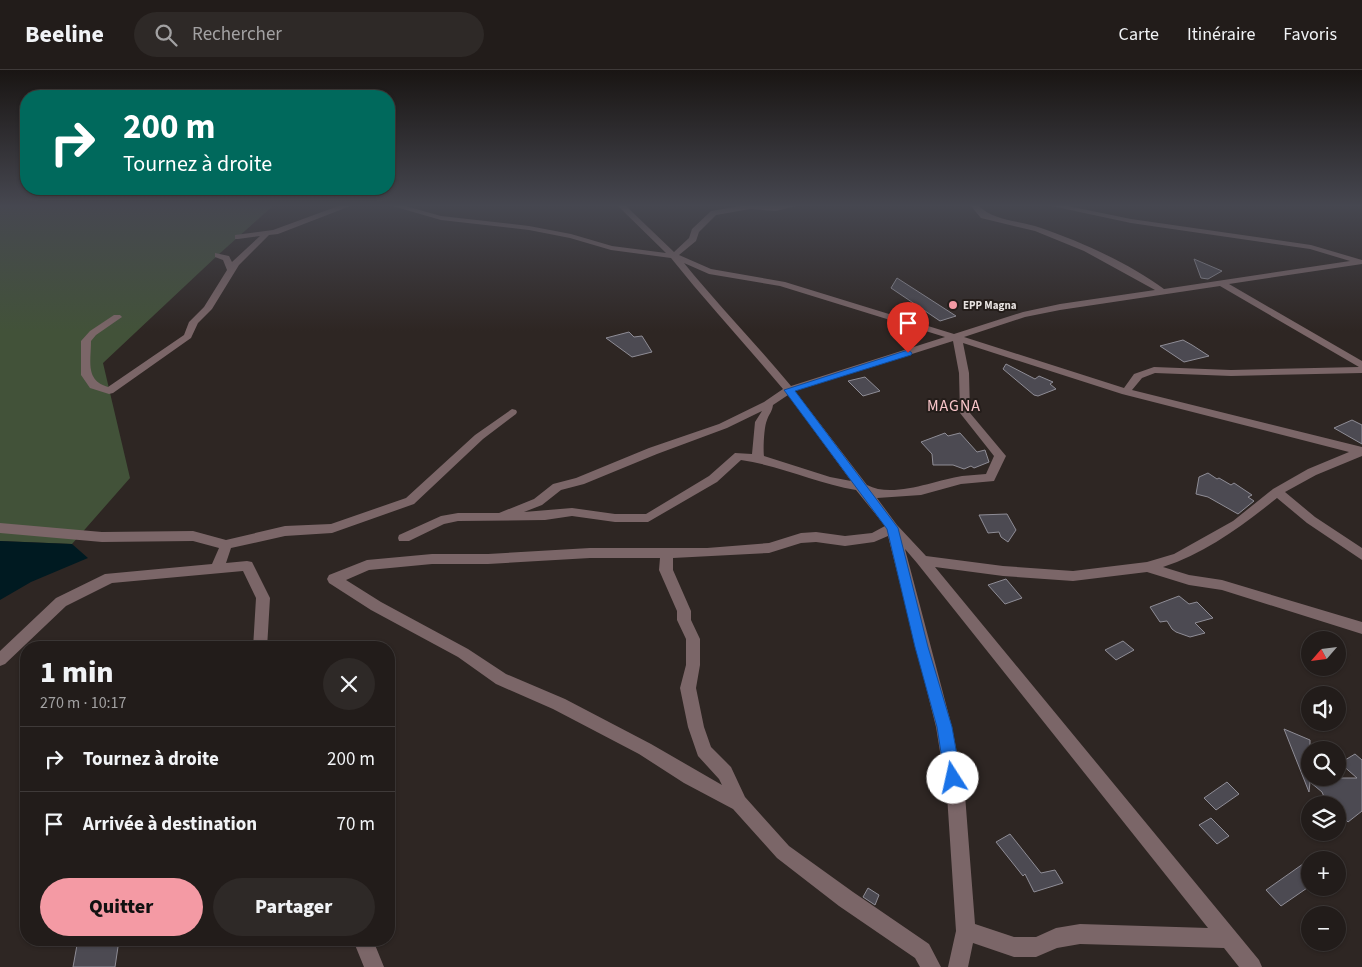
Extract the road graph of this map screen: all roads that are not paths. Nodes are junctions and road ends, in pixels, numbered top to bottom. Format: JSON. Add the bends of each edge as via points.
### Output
{"nodes":[{"id":1,"x":253,"y":247,"type":"edge"},
{"id":2,"x":607,"y":247,"type":"edge"},
{"id":3,"x":664,"y":247,"type":"edge"},
{"id":4,"x":684,"y":247,"type":"edge"},
{"id":5,"x":1082,"y":247,"type":"edge"},
{"id":6,"x":1311,"y":247,"type":"joint"},
{"id":7,"x":1362,"y":253,"type":"edge"},
{"id":8,"x":218,"y":254,"type":"dead end"},
{"id":9,"x":674,"y":256,"type":"junction"},
{"id":10,"x":1362,"y":262,"type":"edge"},
{"id":11,"x":231,"y":270,"type":"junction"},
{"id":12,"x":1221,"y":283,"type":"junction"},
{"id":13,"x":1164,"y":292,"type":"junction"},
{"id":14,"x":117,"y":317,"type":"dead end"},
{"id":15,"x":957,"y":337,"type":"junction"},
{"id":16,"x":1362,"y":365,"type":"edge"},
{"id":17,"x":1362,"y":370,"type":"edge"},
{"id":18,"x":789,"y":390,"type":"junction"},
{"id":19,"x":1126,"y":392,"type":"junction"},
{"id":20,"x":768,"y":404,"type":"junction"},
{"id":21,"x":512,"y":412,"type":"dead end"},
{"id":22,"x":1361,"y":452,"type":"edge"},
{"id":23,"x":760,"y":459,"type":"junction"},
{"id":24,"x":859,"y":486,"type":"junction"},
{"id":25,"x":1277,"y":492,"type":"junction"},
{"id":26,"x":500,"y":517,"type":"junction"},
{"id":27,"x":0,"y":528,"type":"edge"},
{"id":28,"x":893,"y":528,"type":"junction"},
{"id":29,"x":404,"y":538,"type":"dead end"},
{"id":30,"x":226,"y":545,"type":"junction"},
{"id":31,"x":667,"y":554,"type":"junction"},
{"id":32,"x":1362,"y":556,"type":"edge"},
{"id":33,"x":922,"y":560,"type":"junction"},
{"id":34,"x":1147,"y":567,"type":"junction"},
{"id":35,"x":217,"y":569,"type":"junction"},
{"id":36,"x":1362,"y":628,"type":"edge"},
{"id":37,"x":20,"y":641,"type":"edge"},
{"id":38,"x":20,"y":641,"type":"edge"},
{"id":39,"x":260,"y":641,"type":"edge"},
{"id":40,"x":0,"y":660,"type":"edge"},
{"id":41,"x":739,"y":803,"type":"junction"},
{"id":42,"x":966,"y":931,"type":"junction"},
{"id":43,"x":1228,"y":938,"type":"junction"},
{"id":44,"x":365,"y":946,"type":"edge"},
{"id":45,"x":374,"y":967,"type":"edge"},
{"id":46,"x":931,"y":967,"type":"edge"},
{"id":47,"x":958,"y":967,"type":"edge"},
{"id":48,"x":1252,"y":967,"type":"edge"}],
"edges":[{"from":1,"to":11,"type":"street","via":[[240,255]]},
{"from":2,"to":9,"type":"street"},
{"from":3,"to":9,"type":"street"},
{"from":4,"to":9,"type":"street"},
{"from":5,"to":13,"type":"street"},
{"from":6,"to":7,"type":"street"},
{"from":6,"to":10,"type":"street"},
{"from":8,"to":11,"type":"street","via":[[226,258]]},
{"from":9,"to":15,"type":"street","via":[[709,271],[782,284]]},
{"from":9,"to":18,"type":"street"},
{"from":10,"to":12,"type":"street"},
{"from":11,"to":14,"type":"street","via":[[208,309],[194,322],[188,336],[109,391],[94,386],[86,375],[86,341]]},
{"from":12,"to":13,"type":"street"},
{"from":12,"to":16,"type":"street"},
{"from":13,"to":15,"type":"street","via":[[1102,299],[1023,315]]},
{"from":15,"to":18,"type":"street"},
{"from":15,"to":19,"type":"street"},
{"from":15,"to":24,"type":"street","via":[[964,373],[964,413],[1000,456],[990,478],[961,480],[921,491],[874,494]]},
{"from":17,"to":19,"type":"street","via":[[1231,373],[1154,370],[1138,376]]},
{"from":18,"to":20,"type":"street"},
{"from":18,"to":24,"type":"street"},
{"from":19,"to":22,"type":"street"},
{"from":20,"to":23,"type":"street","via":[[758,428],[757,454]]},
{"from":20,"to":26,"type":"street","via":[[711,431],[557,487],[538,502]]},
{"from":21,"to":30,"type":"street","via":[[479,437],[410,501],[332,528],[285,530]]},
{"from":22,"to":25,"type":"street","via":[[1312,472]]},
{"from":23,"to":24,"type":"street","via":[[829,481]]},
{"from":23,"to":26,"type":"street","via":[[739,456],[713,479],[648,518],[572,512]]},
{"from":24,"to":28,"type":"street"},
{"from":25,"to":32,"type":"street"},
{"from":25,"to":34,"type":"street","via":[[1237,524],[1179,556]]},
{"from":26,"to":29,"type":"street","via":[[441,520]]},
{"from":27,"to":30,"type":"street","via":[[102,537],[193,536]]},
{"from":28,"to":31,"type":"street","via":[[874,537],[845,541],[801,538],[769,548]]},
{"from":28,"to":33,"type":"street"},
{"from":28,"to":42,"type":"street","via":[[944,727],[956,796]]},
{"from":30,"to":35,"type":"street"},
{"from":31,"to":41,"type":"street","via":[[666,570],[693,638],[693,665],[688,688],[696,727],[704,751],[725,773]]},
{"from":31,"to":41,"type":"street","via":[[432,558],[366,565],[334,579],[501,678],[568,708]]},
{"from":33,"to":34,"type":"street","via":[[1073,576]]},
{"from":33,"to":43,"type":"street"},
{"from":34,"to":36,"type":"street","via":[[1189,580],[1222,585]]},
{"from":35,"to":37,"type":"street","via":[[110,578],[62,602]]},
{"from":35,"to":39,"type":"street","via":[[247,566],[263,598]]},
{"from":38,"to":40,"type":"street"},
{"from":41,"to":46,"type":"street","via":[[783,852],[922,951]]},
{"from":42,"to":43,"type":"street","via":[[1014,947],[1036,947],[1056,938],[1080,934]]},
{"from":42,"to":47,"type":"street"},
{"from":43,"to":48,"type":"street"},
{"from":44,"to":45,"type":"street"}]}
